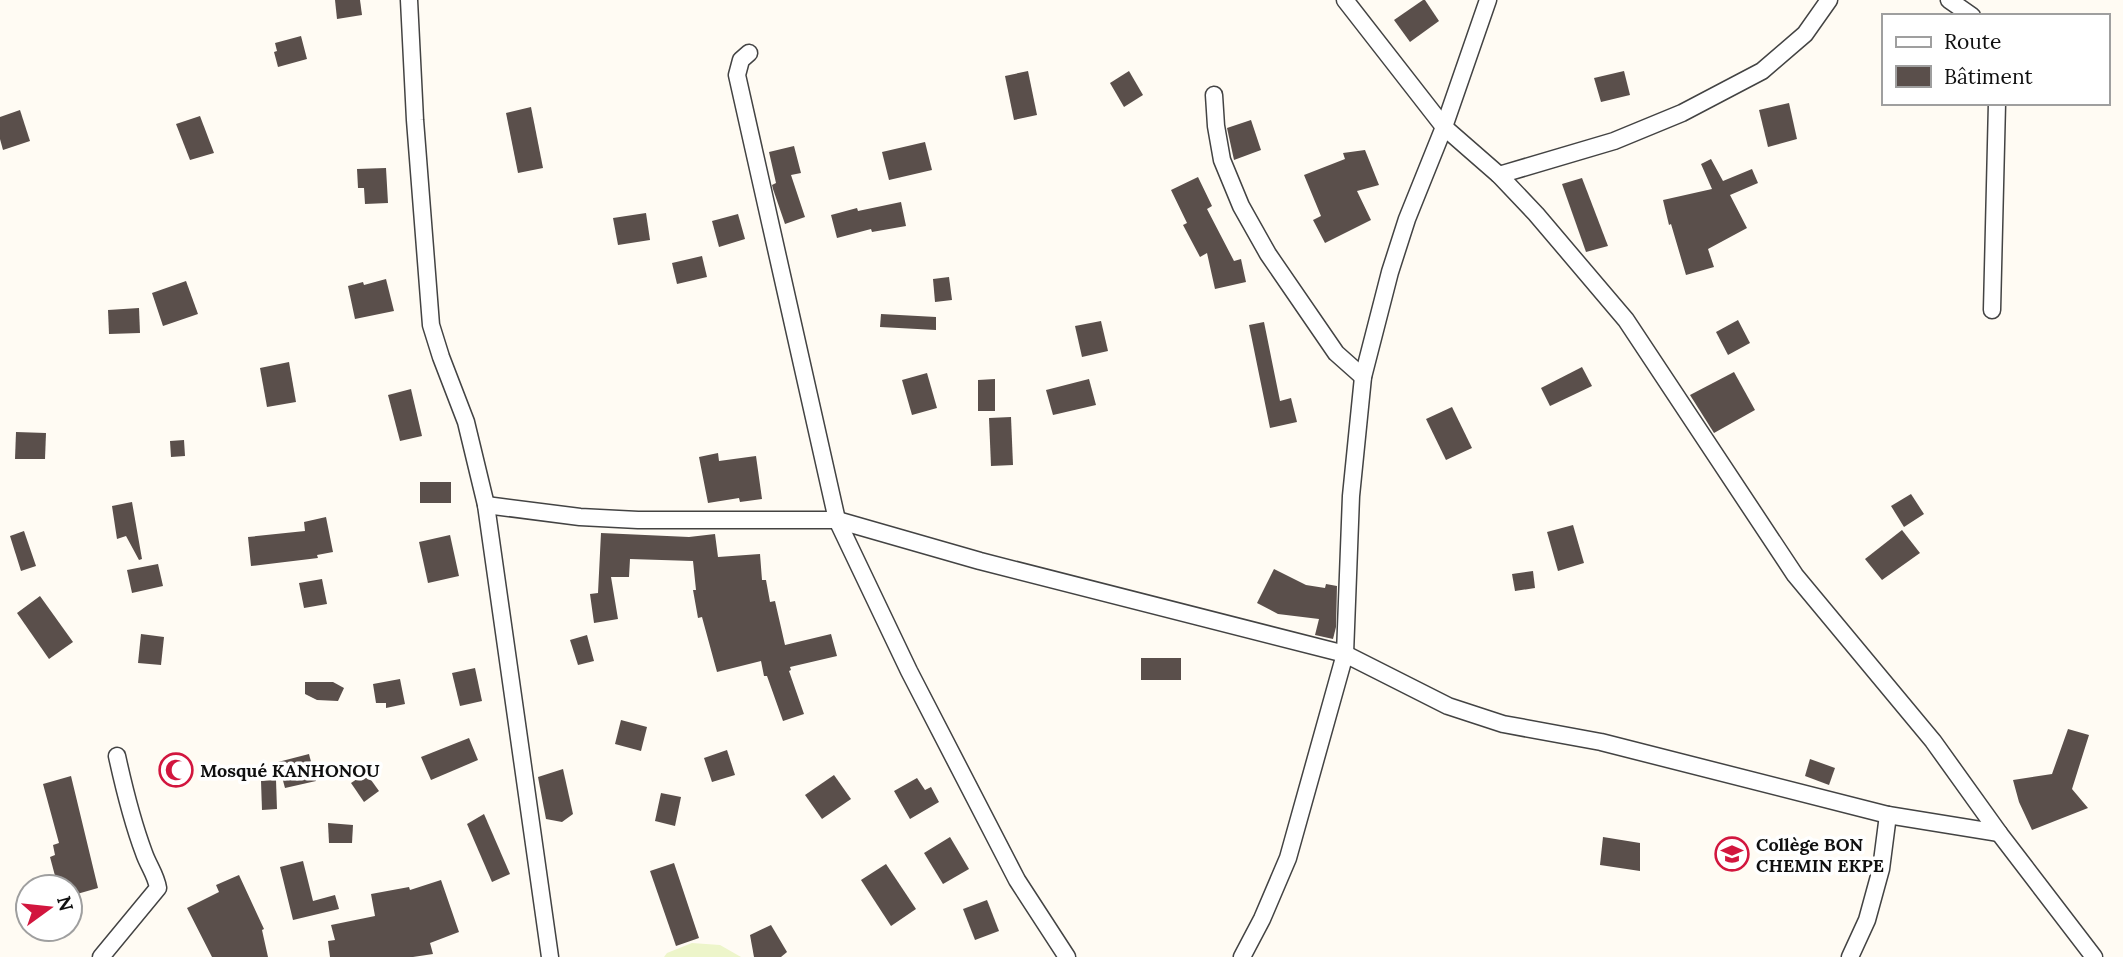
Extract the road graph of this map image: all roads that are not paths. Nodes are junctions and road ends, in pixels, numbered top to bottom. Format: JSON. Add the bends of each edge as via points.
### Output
{"nodes":[{"id":1,"x":409,"y":0,"type":"edge"},
{"id":2,"x":1345,"y":0,"type":"edge"},
{"id":3,"x":1488,"y":0,"type":"edge"},
{"id":4,"x":1829,"y":0,"type":"edge"},
{"id":5,"x":1949,"y":0,"type":"edge"},
{"id":6,"x":1969,"y":14,"type":"edge"},
{"id":7,"x":748,"y":53,"type":"dead end"},
{"id":8,"x":1214,"y":95,"type":"dead end"},
{"id":9,"x":1997,"y":105,"type":"edge"},
{"id":10,"x":1444,"y":127,"type":"junction"},
{"id":11,"x":1499,"y":175,"type":"junction"},
{"id":12,"x":1992,"y":310,"type":"dead end"},
{"id":13,"x":1363,"y":377,"type":"junction"},
{"id":14,"x":486,"y":505,"type":"junction"},
{"id":15,"x":838,"y":520,"type":"junction"},
{"id":16,"x":1345,"y":654,"type":"junction"},
{"id":17,"x":117,"y":756,"type":"dead end"},
{"id":18,"x":1888,"y":815,"type":"junction"},
{"id":19,"x":1999,"y":833,"type":"junction"},
{"id":20,"x":101,"y":957,"type":"edge"},
{"id":21,"x":550,"y":957,"type":"edge"},
{"id":22,"x":1068,"y":957,"type":"edge"},
{"id":23,"x":1242,"y":957,"type":"edge"},
{"id":24,"x":1850,"y":957,"type":"edge"},
{"id":25,"x":2094,"y":957,"type":"edge"}],
"edges":[{"from":1,"to":14,"type":"street","via":[[431,325],[466,422]]},
{"from":2,"to":10,"type":"street"},
{"from":3,"to":10,"type":"street"},
{"from":4,"to":11,"type":"street","via":[[1805,34],[1762,71],[1682,113],[1614,141]]},
{"from":5,"to":6,"type":"street"},
{"from":7,"to":15,"type":"street","via":[[737,75]]},
{"from":8,"to":13,"type":"street","via":[[1222,160],[1241,205],[1268,254],[1336,353]]},
{"from":9,"to":12,"type":"street"},
{"from":10,"to":11,"type":"street"},
{"from":10,"to":13,"type":"street","via":[[1406,219]]},
{"from":11,"to":19,"type":"street","via":[[1626,320],[1795,575],[1933,741]]},
{"from":13,"to":16,"type":"street","via":[[1351,496]]},
{"from":14,"to":15,"type":"street","via":[[638,520]]},
{"from":14,"to":21,"type":"street"},
{"from":15,"to":16,"type":"street"},
{"from":15,"to":22,"type":"street","via":[[909,671],[1017,880]]},
{"from":16,"to":18,"type":"street","via":[[1448,706],[1503,724],[1601,742]]},
{"from":16,"to":23,"type":"street","via":[[1288,858]]},
{"from":17,"to":20,"type":"street","via":[[158,888]]},
{"from":18,"to":19,"type":"street"},
{"from":18,"to":24,"type":"street","via":[[1881,869],[1867,920]]},
{"from":19,"to":25,"type":"street"}]}
